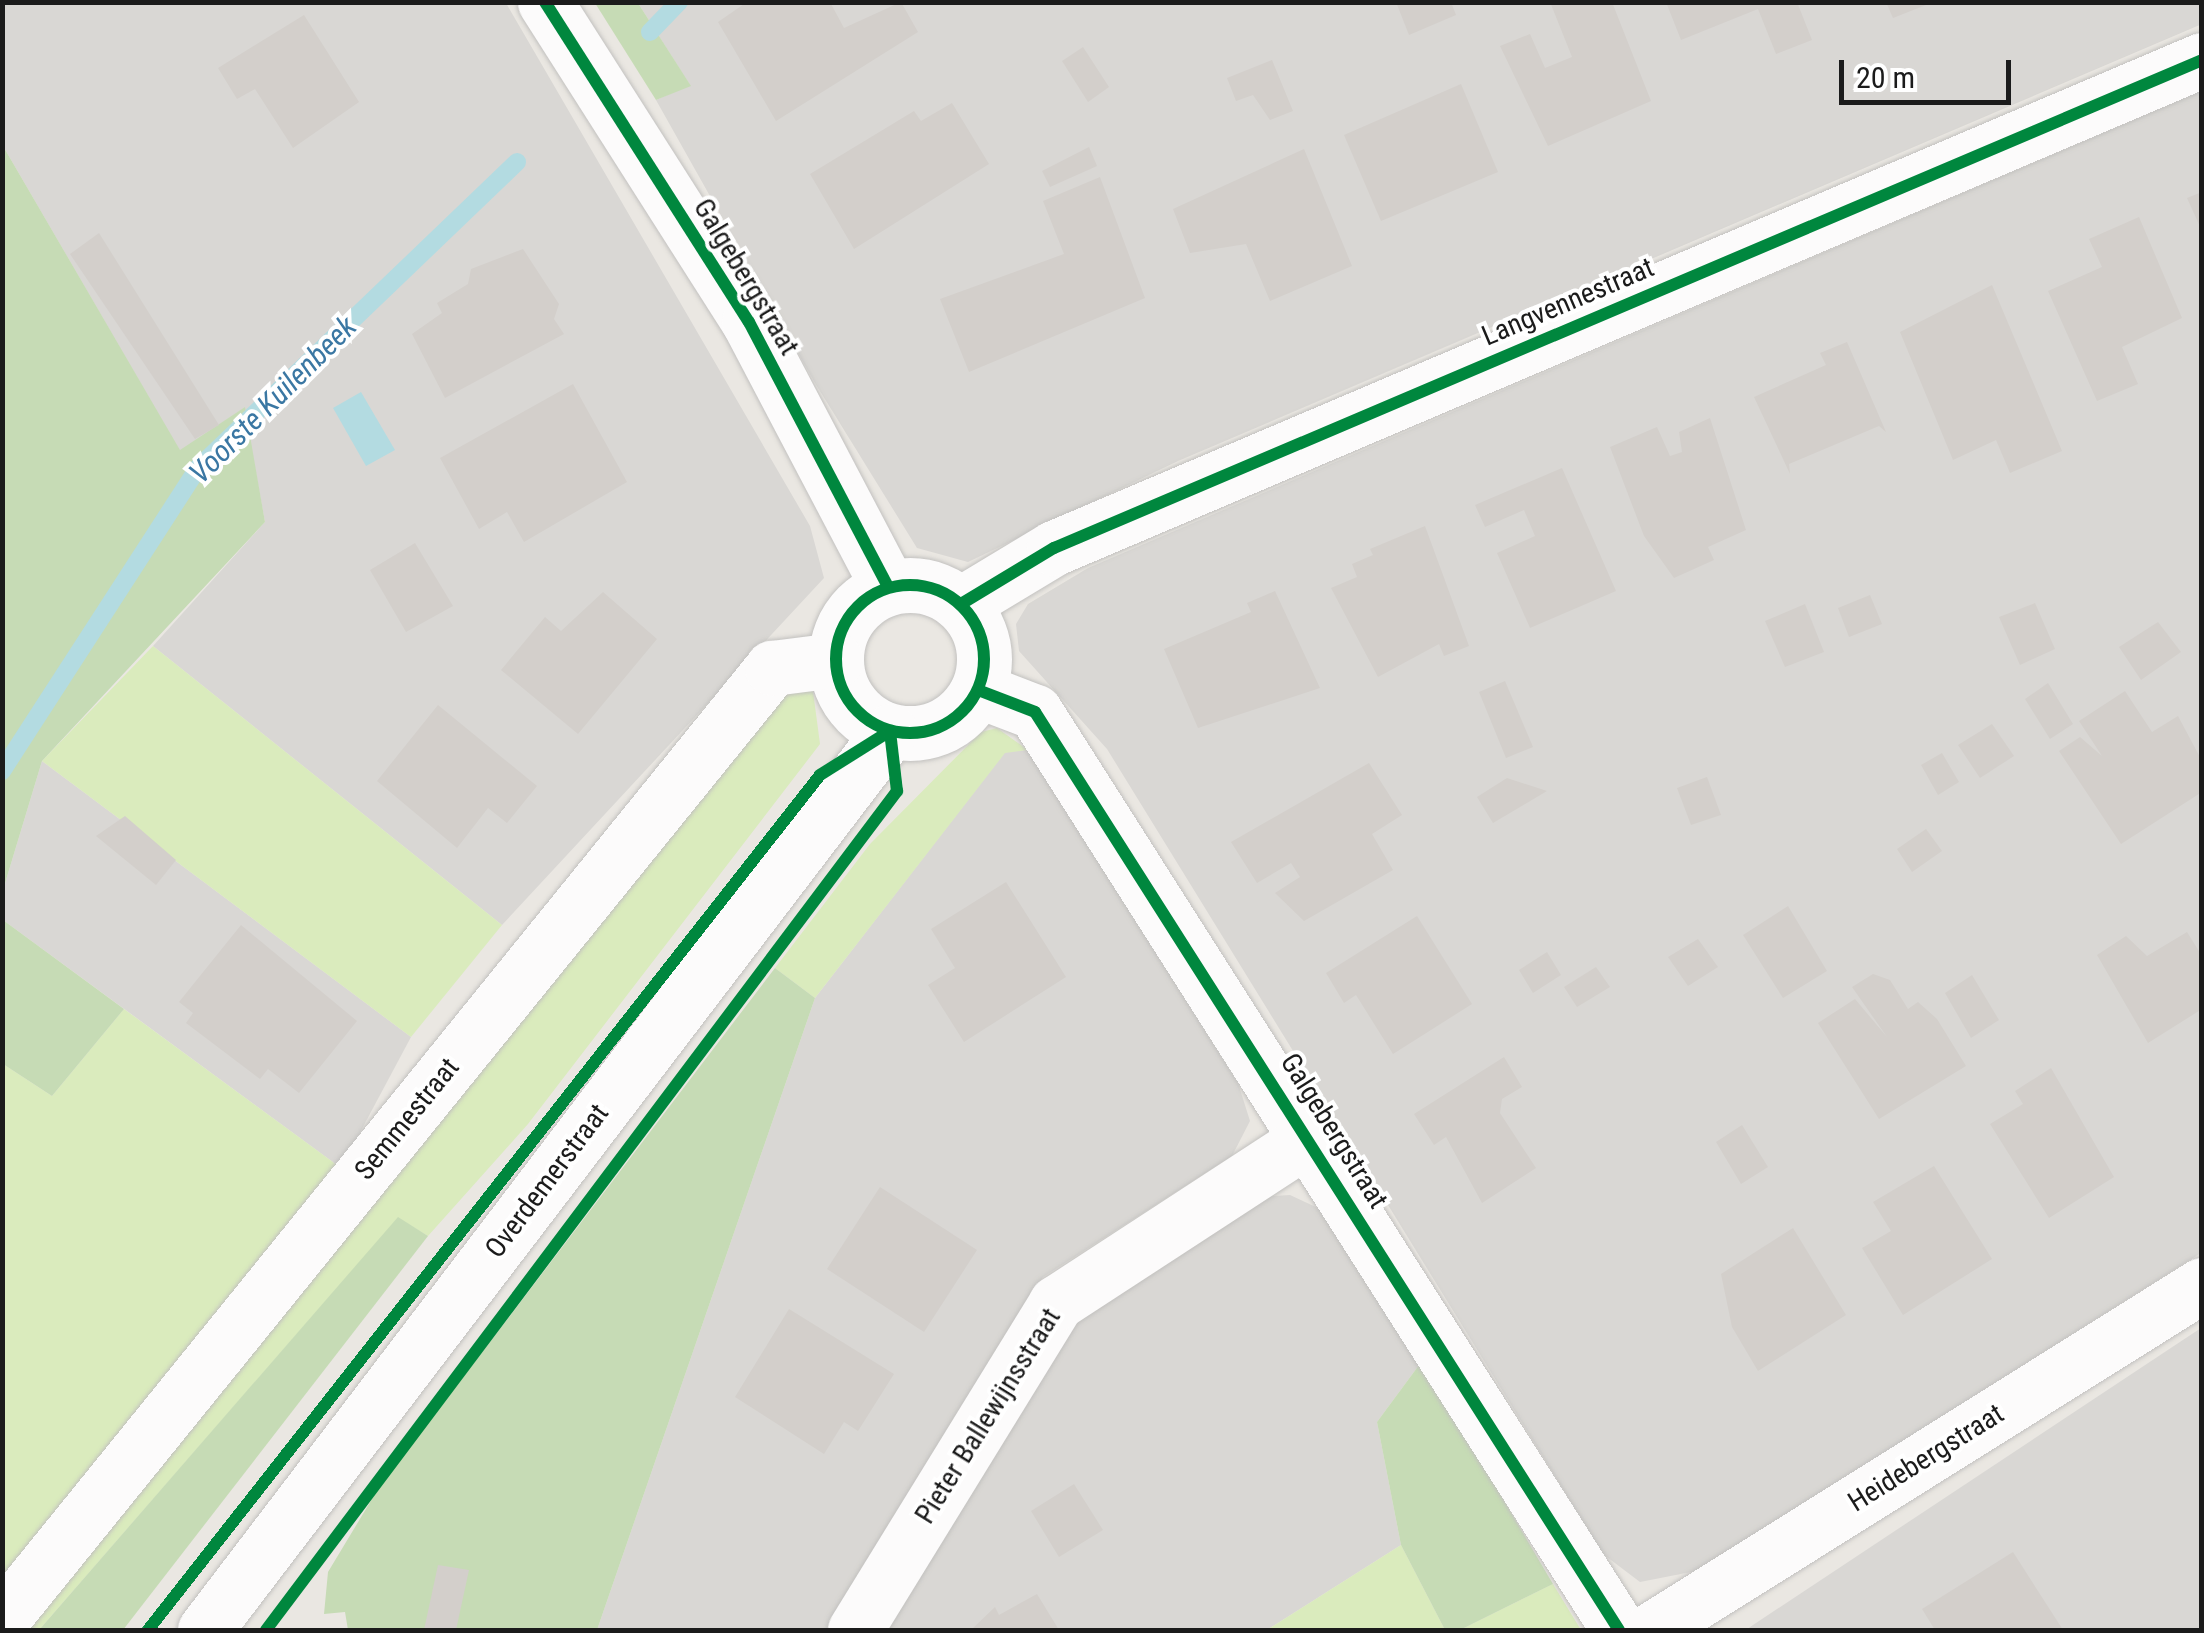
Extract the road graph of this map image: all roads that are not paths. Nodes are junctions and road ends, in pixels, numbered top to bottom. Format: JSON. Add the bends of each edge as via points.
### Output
{"nodes":[{"id":1,"x":545,"y":2,"type":"edge"},
{"id":2,"x":2202,"y":60,"type":"edge"},
{"id":3,"x":888,"y":587,"type":"junction"},
{"id":4,"x":961,"y":604,"type":"junction"},
{"id":5,"x":835,"y":660,"type":"junction"},
{"id":6,"x":978,"y":690,"type":"junction"},
{"id":7,"x":890,"y":731,"type":"junction"},
{"id":8,"x":1308,"y":1138,"type":"junction"},
{"id":9,"x":2202,"y":1285,"type":"edge"},
{"id":10,"x":2,"y":1619,"type":"edge"},
{"id":11,"x":205,"y":1630,"type":"edge"},
{"id":12,"x":855,"y":1630,"type":"edge"},
{"id":13,"x":1619,"y":1630,"type":"edge"},
{"id":14,"x":1652,"y":1630,"type":"edge"}],
"edges":[{"from":1,"to":3,"type":"street","name":"Galgebergstraat","via":[[748,322]]},
{"from":2,"to":4,"type":"street","name":"Langvennestraat","via":[[1054,548]]},
{"from":3,"to":4,"type":"street","via":[[939,590]]},
{"from":3,"to":5,"type":"street","via":[[841,630]]},
{"from":4,"to":6,"type":"street","via":[[982,645]]},
{"from":5,"to":7,"type":"street","via":[[850,705]]},
{"from":5,"to":10,"type":"street","name":"Semmestraat","via":[[772,668]]},
{"from":6,"to":7,"type":"street","via":[[942,728]]},
{"from":6,"to":8,"type":"street","name":"Galgebergstraat","via":[[1035,712]]},
{"from":7,"to":11,"type":"street","name":"Overdemerstraat"},
{"from":8,"to":12,"type":"street","name":"Pieter Ballewijnsstraat","via":[[1056,1303]]},
{"from":8,"to":13,"type":"street","name":"Galgebergstraat"},
{"from":9,"to":14,"type":"street","name":"Heidebergstraat"}]}
